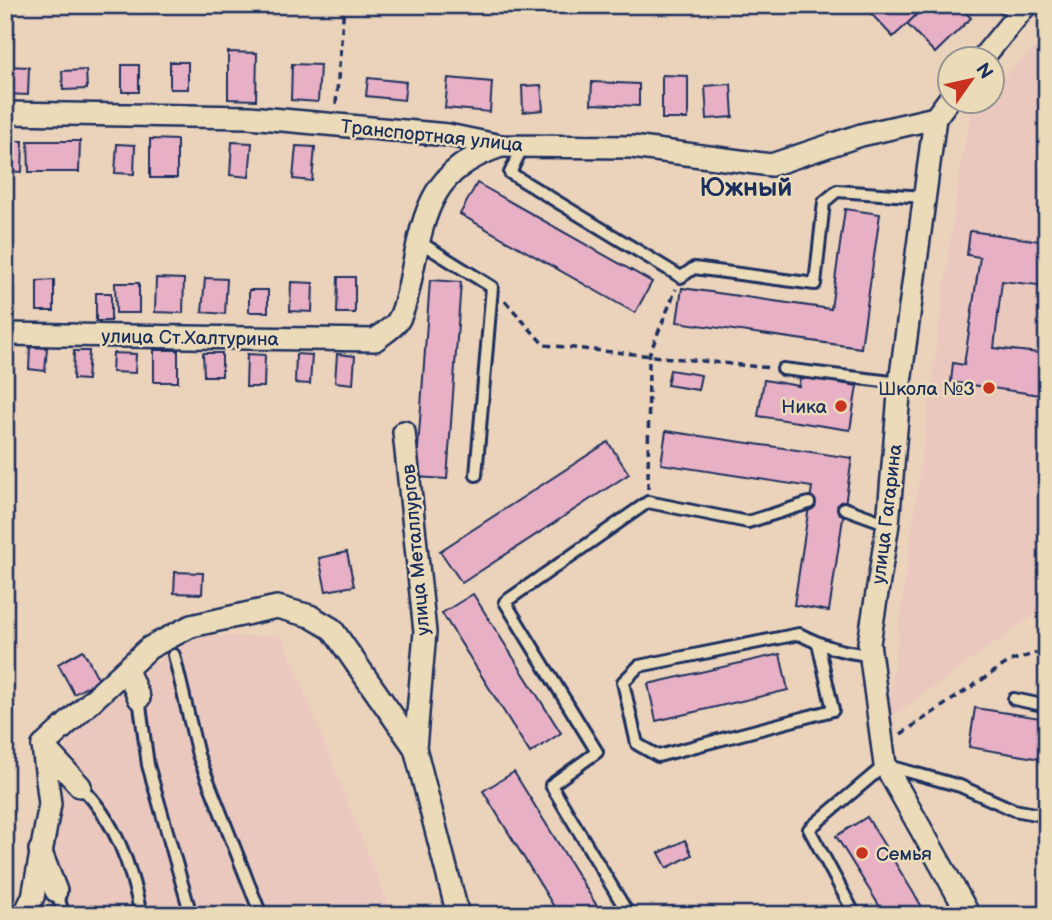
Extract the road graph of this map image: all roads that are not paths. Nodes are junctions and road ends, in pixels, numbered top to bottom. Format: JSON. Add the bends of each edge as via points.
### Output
{"nodes":[{"id":1,"x":1015,"y":8,"type":"edge"},
{"id":2,"x":990,"y":46,"type":"edge"},
{"id":3,"x":5,"y":113,"type":"edge"},
{"id":4,"x":935,"y":118,"type":"joint"},
{"id":5,"x":501,"y":146,"type":"junction"},
{"id":6,"x":523,"y":146,"type":"junction"},
{"id":7,"x":924,"y":197,"type":"junction"},
{"id":8,"x":418,"y":241,"type":"junction"},
{"id":9,"x":5,"y":334,"type":"edge"},
{"id":10,"x":783,"y":369,"type":"road end"},
{"id":11,"x":900,"y":383,"type":"junction"},
{"id":12,"x":404,"y":432,"type":"dead end"},
{"id":13,"x":476,"y":475,"type":"dead end"},
{"id":14,"x":809,"y":503,"type":"dead end"},
{"id":15,"x":844,"y":508,"type":"dead end"},
{"id":16,"x":888,"y":524,"type":"junction"},
{"id":17,"x":818,"y":643,"type":"junction"},
{"id":18,"x":149,"y":648,"type":"junction"},
{"id":19,"x":870,"y":655,"type":"junction"},
{"id":20,"x":174,"y":656,"type":"joint"},
{"id":21,"x":127,"y":670,"type":"junction"},
{"id":22,"x":139,"y":698,"type":"joint"},
{"id":23,"x":1014,"y":699,"type":"dead end"},
{"id":24,"x":1047,"y":706,"type":"edge"},
{"id":25,"x":43,"y":746,"type":"junction"},
{"id":26,"x":415,"y":748,"type":"junction"},
{"id":27,"x":883,"y":756,"type":"junction"},
{"id":28,"x":80,"y":786,"type":"joint"},
{"id":29,"x":1047,"y":816,"type":"edge"},
{"id":30,"x":39,"y":848,"type":"junction"},
{"id":31,"x":56,"y":891,"type":"joint"},
{"id":32,"x":24,"y":915,"type":"edge"},
{"id":33,"x":64,"y":915,"type":"edge"},
{"id":34,"x":141,"y":915,"type":"edge"},
{"id":35,"x":191,"y":915,"type":"edge"},
{"id":36,"x":261,"y":915,"type":"edge"},
{"id":37,"x":458,"y":915,"type":"edge"},
{"id":38,"x":629,"y":915,"type":"edge"},
{"id":39,"x":855,"y":915,"type":"edge"},
{"id":40,"x":968,"y":915,"type":"edge"}],
"edges":[{"from":1,"to":2,"type":"street"},
{"from":3,"to":5,"type":"street","name":"Транспортная улица","via":[[249,117],[448,135]]},
{"from":4,"to":6,"type":"street","name":"Транспортная улица","via":[[861,135],[771,165],[632,147]]},
{"from":4,"to":7,"type":"street","name":"улица Гагарина"},
{"from":5,"to":6,"type":"street","name":"Транспортная улица"},
{"from":5,"to":8,"type":"street","via":[[455,168],[421,222]]},
{"from":6,"to":7,"type":"lane","via":[[510,173],[681,278],[694,268],[815,284],[824,202],[837,191]]},
{"from":7,"to":11,"type":"street","name":"улица Гагарина"},
{"from":8,"to":9,"type":"street","name":"улица Ст.Халтурина","via":[[398,321],[375,340]]},
{"from":8,"to":13,"type":"lane","via":[[492,287]]},
{"from":10,"to":11,"type":"lane"},
{"from":11,"to":16,"type":"street","name":"улица Гагарина"},
{"from":12,"to":26,"type":"street","name":"улица Металлургов","via":[[425,632]]},
{"from":14,"to":38,"type":"lane","via":[[748,522],[648,502],[505,603],[597,752],[551,785]]},
{"from":15,"to":16,"type":"lane"},
{"from":16,"to":19,"type":"street","name":"улица Гагарина"},
{"from":17,"to":17,"type":"lane","via":[[799,634],[639,666],[623,682],[637,744],[658,755],[833,710]]},
{"from":17,"to":19,"type":"lane","via":[[833,651]]},
{"from":18,"to":20,"type":"street"},
{"from":18,"to":21,"type":"street"},
{"from":18,"to":26,"type":"street","via":[[191,626],[277,607],[310,616],[332,629]]},
{"from":19,"to":27,"type":"street","name":"улица Гагарина"},
{"from":20,"to":36,"type":"lane","via":[[198,755]]},
{"from":21,"to":22,"type":"street"},
{"from":21,"to":25,"type":"street"},
{"from":22,"to":35,"type":"lane","via":[[148,765]]},
{"from":23,"to":24,"type":"lane"},
{"from":25,"to":28,"type":"street"},
{"from":25,"to":30,"type":"street","via":[[50,804]]},
{"from":26,"to":37,"type":"street","name":"улица Металлургов"},
{"from":27,"to":29,"type":"lane","via":[[1014,810]]},
{"from":27,"to":39,"type":"lane","via":[[809,829]]},
{"from":27,"to":40,"type":"street","name":"улица Гагарина"},
{"from":28,"to":34,"type":"lane","via":[[100,806],[117,835]]},
{"from":30,"to":31,"type":"street"},
{"from":30,"to":32,"type":"street","via":[[33,897]]},
{"from":31,"to":33,"type":"lane"}]}
